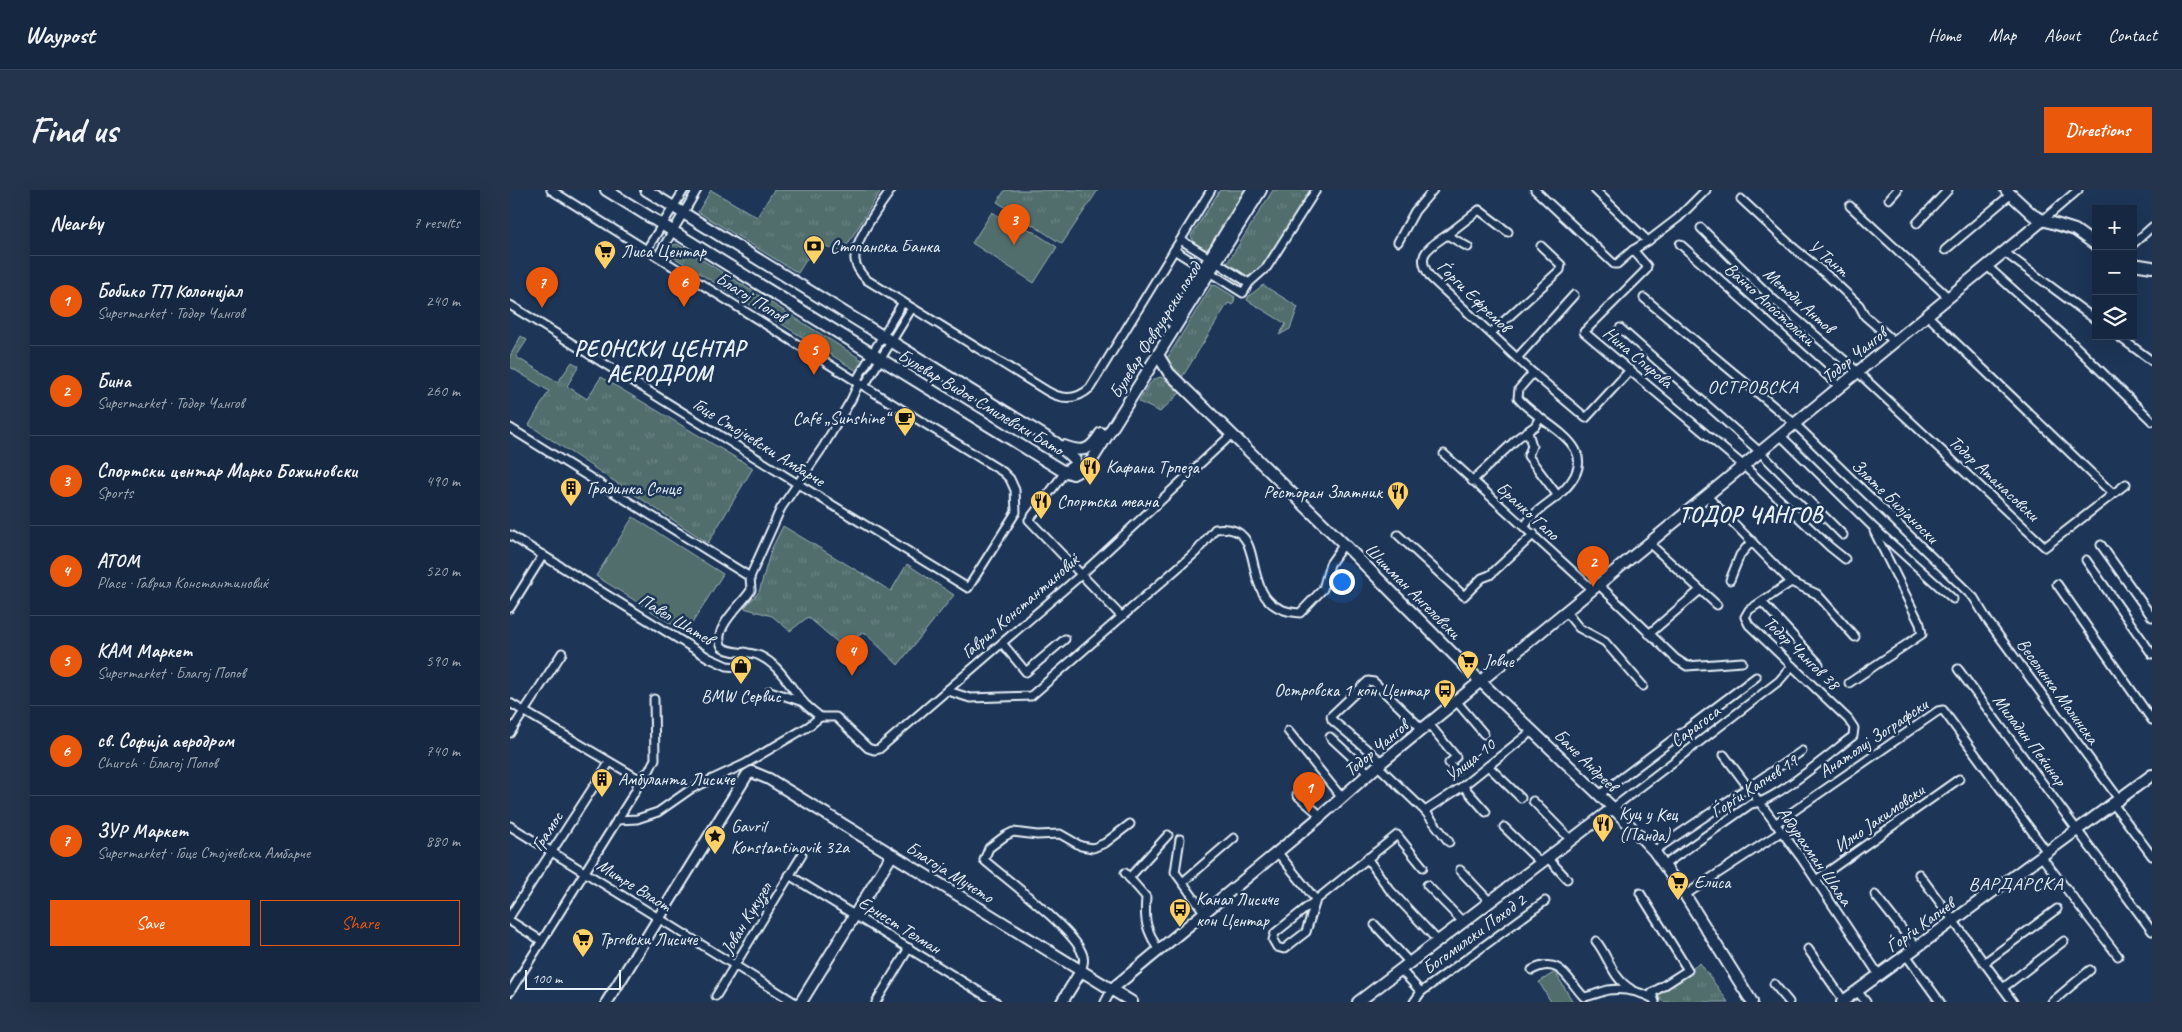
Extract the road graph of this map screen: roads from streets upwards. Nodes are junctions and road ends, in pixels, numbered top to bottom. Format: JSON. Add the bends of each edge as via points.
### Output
{"nodes":[{"id":1,"x":551,"y":190,"type":"edge"},
{"id":2,"x":606,"y":190,"type":"edge"},
{"id":3,"x":646,"y":190,"type":"edge"},
{"id":4,"x":684,"y":190,"type":"edge"},
{"id":5,"x":697,"y":190,"type":"edge"},
{"id":6,"x":891,"y":190,"type":"edge"},
{"id":7,"x":1211,"y":190,"type":"edge"},
{"id":8,"x":1252,"y":190,"type":"edge"},
{"id":9,"x":1260,"y":190,"type":"edge"},
{"id":10,"x":1316,"y":190,"type":"edge"},
{"id":11,"x":1433,"y":190,"type":"edge"},
{"id":12,"x":1535,"y":190,"type":"edge"},
{"id":13,"x":1595,"y":190,"type":"edge"},
{"id":14,"x":1706,"y":190,"type":"edge"},
{"id":15,"x":1897,"y":190,"type":"edge"},
{"id":16,"x":1948,"y":190,"type":"edge"},
{"id":17,"x":2078,"y":190,"type":"edge"},
{"id":18,"x":2008,"y":193,"type":"edge"},
{"id":19,"x":1741,"y":199,"type":"dead end"},
{"id":20,"x":1889,"y":199,"type":"dead end"},
{"id":21,"x":1850,"y":206,"type":"dead end"},
{"id":22,"x":674,"y":207,"type":"junction"},
{"id":23,"x":684,"y":213,"type":"junction"},
{"id":24,"x":2043,"y":220,"type":"junction"},
{"id":25,"x":1916,"y":223,"type":"dead end"},
{"id":26,"x":662,"y":226,"type":"junction"},
{"id":27,"x":2152,"y":227,"type":"edge"},
{"id":28,"x":1701,"y":228,"type":"dead end"},
{"id":29,"x":672,"y":231,"type":"junction"},
{"id":30,"x":1508,"y":232,"type":"dead end"},
{"id":31,"x":1447,"y":235,"type":"junction"},
{"id":32,"x":1181,"y":240,"type":"junction"},
{"id":33,"x":2137,"y":240,"type":"edge"},
{"id":34,"x":1648,"y":241,"type":"junction"},
{"id":35,"x":1398,"y":242,"type":"dead end"},
{"id":36,"x":2092,"y":242,"type":"edge"},
{"id":37,"x":1680,"y":244,"type":"dead end"},
{"id":38,"x":1541,"y":246,"type":"dead end"},
{"id":39,"x":1468,"y":248,"type":"dead end"},
{"id":40,"x":647,"y":249,"type":"junction"},
{"id":41,"x":1174,"y":250,"type":"junction"},
{"id":42,"x":1633,"y":250,"type":"junction"},
{"id":43,"x":1945,"y":250,"type":"dead end"},
{"id":44,"x":2004,"y":252,"type":"junction"},
{"id":45,"x":658,"y":256,"type":"junction"},
{"id":46,"x":2137,"y":265,"type":"edge"},
{"id":47,"x":1210,"y":266,"type":"junction"},
{"id":48,"x":1987,"y":266,"type":"junction"},
{"id":49,"x":2152,"y":267,"type":"edge"},
{"id":50,"x":1250,"y":283,"type":"junction"},
{"id":51,"x":1574,"y":295,"type":"dead end"},
{"id":52,"x":1644,"y":298,"type":"dead end"},
{"id":53,"x":1949,"y":298,"type":"junction"},
{"id":54,"x":903,"y":302,"type":"junction"},
{"id":55,"x":510,"y":306,"type":"edge"},
{"id":56,"x":912,"y":308,"type":"junction"},
{"id":57,"x":1928,"y":315,"type":"junction"},
{"id":58,"x":2092,"y":317,"type":"edge"},
{"id":59,"x":1620,"y":328,"type":"dead end"},
{"id":60,"x":1492,"y":333,"type":"junction"},
{"id":61,"x":886,"y":339,"type":"junction"},
{"id":62,"x":2123,"y":340,"type":"edge"},
{"id":63,"x":1895,"y":342,"type":"junction"},
{"id":64,"x":1158,"y":355,"type":"junction"},
{"id":65,"x":875,"y":356,"type":"junction"},
{"id":66,"x":1517,"y":358,"type":"junction"},
{"id":67,"x":2152,"y":361,"type":"edge"},
{"id":68,"x":1630,"y":370,"type":"junction"},
{"id":69,"x":1147,"y":372,"type":"junction"},
{"id":70,"x":1858,"y":372,"type":"junction"},
{"id":71,"x":1169,"y":373,"type":"junction"},
{"id":72,"x":1533,"y":373,"type":"junction"},
{"id":73,"x":860,"y":383,"type":"junction"},
{"id":74,"x":1840,"y":387,"type":"junction"},
{"id":75,"x":1540,"y":416,"type":"junction"},
{"id":76,"x":2152,"y":421,"type":"edge"},
{"id":77,"x":1795,"y":424,"type":"junction"},
{"id":78,"x":510,"y":428,"type":"edge"},
{"id":79,"x":1528,"y":432,"type":"junction"},
{"id":80,"x":1231,"y":435,"type":"junction"},
{"id":81,"x":1781,"y":436,"type":"junction"},
{"id":82,"x":1056,"y":443,"type":"junction"},
{"id":83,"x":1760,"y":452,"type":"junction"},
{"id":84,"x":1444,"y":454,"type":"dead end"},
{"id":85,"x":1744,"y":466,"type":"junction"},
{"id":86,"x":1065,"y":472,"type":"junction"},
{"id":87,"x":1472,"y":481,"type":"junction"},
{"id":88,"x":798,"y":484,"type":"junction"},
{"id":89,"x":2126,"y":484,"type":"dead end"},
{"id":90,"x":2113,"y":494,"type":"junction"},
{"id":91,"x":1558,"y":496,"type":"junction"},
{"id":92,"x":1707,"y":496,"type":"junction"},
{"id":93,"x":1525,"y":526,"type":"junction"},
{"id":94,"x":1872,"y":526,"type":"junction"},
{"id":95,"x":510,"y":534,"type":"edge"},
{"id":96,"x":1534,"y":534,"type":"junction"},
{"id":97,"x":1398,"y":535,"type":"dead end"},
{"id":98,"x":1843,"y":535,"type":"dead end"},
{"id":99,"x":1752,"y":541,"type":"junction"},
{"id":100,"x":1344,"y":544,"type":"junction"},
{"id":101,"x":1650,"y":544,"type":"junction"},
{"id":102,"x":2101,"y":545,"type":"dead end"},
{"id":103,"x":543,"y":555,"type":"junction"},
{"id":104,"x":1846,"y":559,"type":"dead end"},
{"id":105,"x":2086,"y":560,"type":"dead end"},
{"id":106,"x":1082,"y":574,"type":"junction"},
{"id":107,"x":750,"y":577,"type":"junction"},
{"id":108,"x":1730,"y":580,"type":"dead end"},
{"id":109,"x":1791,"y":582,"type":"junction"},
{"id":110,"x":2057,"y":584,"type":"dead end"},
{"id":111,"x":1596,"y":588,"type":"junction"},
{"id":112,"x":1699,"y":591,"type":"junction"},
{"id":113,"x":1974,"y":598,"type":"joint"},
{"id":114,"x":1953,"y":600,"type":"dead end"},
{"id":115,"x":1762,"y":602,"type":"junction"},
{"id":116,"x":1717,"y":605,"type":"dead end"},
{"id":117,"x":510,"y":608,"type":"edge"},
{"id":118,"x":1566,"y":612,"type":"junction"},
{"id":119,"x":1122,"y":617,"type":"junction"},
{"id":120,"x":2152,"y":617,"type":"edge"},
{"id":121,"x":1649,"y":634,"type":"junction"},
{"id":122,"x":1855,"y":637,"type":"dead end"},
{"id":123,"x":1065,"y":639,"type":"dead end"},
{"id":124,"x":1002,"y":643,"type":"junction"},
{"id":125,"x":745,"y":652,"type":"junction"},
{"id":126,"x":562,"y":653,"type":"dead end"},
{"id":127,"x":2152,"y":654,"type":"edge"},
{"id":128,"x":1742,"y":662,"type":"dead end"},
{"id":129,"x":1819,"y":664,"type":"dead end"},
{"id":130,"x":1792,"y":666,"type":"junction"},
{"id":131,"x":1958,"y":669,"type":"dead end"},
{"id":132,"x":1756,"y":677,"type":"dead end"},
{"id":133,"x":1481,"y":682,"type":"junction"},
{"id":134,"x":1849,"y":683,"type":"dead end"},
{"id":135,"x":1644,"y":686,"type":"dead end"},
{"id":136,"x":770,"y":691,"type":"dead end"},
{"id":137,"x":948,"y":691,"type":"junction"},
{"id":138,"x":654,"y":700,"type":"dead end"},
{"id":139,"x":803,"y":702,"type":"junction"},
{"id":140,"x":1457,"y":702,"type":"junction"},
{"id":141,"x":510,"y":704,"type":"edge"},
{"id":142,"x":524,"y":712,"type":"junction"},
{"id":143,"x":820,"y":717,"type":"junction"},
{"id":144,"x":2152,"y":720,"type":"edge"},
{"id":145,"x":1426,"y":727,"type":"junction"},
{"id":146,"x":1854,"y":728,"type":"joint"},
{"id":147,"x":1288,"y":731,"type":"dead end"},
{"id":148,"x":1532,"y":731,"type":"junction"},
{"id":149,"x":510,"y":733,"type":"edge"},
{"id":150,"x":1484,"y":734,"type":"dead end"},
{"id":151,"x":1330,"y":737,"type":"dead end"},
{"id":152,"x":1802,"y":751,"type":"dead end"},
{"id":153,"x":1724,"y":755,"type":"dead end"},
{"id":154,"x":609,"y":762,"type":"junction"},
{"id":155,"x":1380,"y":764,"type":"junction"},
{"id":156,"x":1488,"y":766,"type":"junction"},
{"id":157,"x":1456,"y":771,"type":"dead end"},
{"id":158,"x":1369,"y":773,"type":"junction"},
{"id":159,"x":639,"y":779,"type":"junction"},
{"id":160,"x":1959,"y":779,"type":"dead end"},
{"id":161,"x":2151,"y":779,"type":"edge"},
{"id":162,"x":1463,"y":786,"type":"junction"},
{"id":163,"x":1748,"y":788,"type":"junction"},
{"id":164,"x":1297,"y":795,"type":"dead end"},
{"id":165,"x":1599,"y":795,"type":"junction"},
{"id":166,"x":1342,"y":798,"type":"junction"},
{"id":167,"x":1521,"y":798,"type":"dead end"},
{"id":168,"x":1533,"y":801,"type":"dead end"},
{"id":169,"x":2116,"y":802,"type":"junction"},
{"id":170,"x":1759,"y":804,"type":"junction"},
{"id":171,"x":1613,"y":808,"type":"junction"},
{"id":172,"x":1425,"y":811,"type":"junction"},
{"id":173,"x":1486,"y":812,"type":"dead end"},
{"id":174,"x":1321,"y":816,"type":"junction"},
{"id":175,"x":618,"y":820,"type":"junction"},
{"id":176,"x":1130,"y":824,"type":"dead end"},
{"id":177,"x":1775,"y":824,"type":"junction"},
{"id":178,"x":510,"y":826,"type":"edge"},
{"id":179,"x":1504,"y":827,"type":"dead end"},
{"id":180,"x":2077,"y":829,"type":"junction"},
{"id":181,"x":1781,"y":832,"type":"junction"},
{"id":182,"x":1168,"y":835,"type":"dead end"},
{"id":183,"x":1234,"y":838,"type":"dead end"},
{"id":184,"x":1180,"y":839,"type":"dead end"},
{"id":185,"x":1571,"y":840,"type":"junction"},
{"id":186,"x":1450,"y":842,"type":"dead end"},
{"id":187,"x":551,"y":851,"type":"junction"},
{"id":188,"x":1654,"y":851,"type":"junction"},
{"id":189,"x":1278,"y":853,"type":"junction"},
{"id":190,"x":2044,"y":854,"type":"junction"},
{"id":191,"x":802,"y":855,"type":"dead end"},
{"id":192,"x":892,"y":855,"type":"junction"},
{"id":193,"x":2152,"y":856,"type":"edge"},
{"id":194,"x":1368,"y":858,"type":"junction"},
{"id":195,"x":1544,"y":860,"type":"junction"},
{"id":196,"x":1664,"y":865,"type":"junction"},
{"id":197,"x":1423,"y":867,"type":"dead end"},
{"id":198,"x":1460,"y":870,"type":"dead end"},
{"id":199,"x":584,"y":872,"type":"junction"},
{"id":200,"x":789,"y":874,"type":"junction"},
{"id":201,"x":1918,"y":874,"type":"dead end"},
{"id":202,"x":1566,"y":879,"type":"dead end"},
{"id":203,"x":1816,"y":880,"type":"junction"},
{"id":204,"x":1184,"y":882,"type":"junction"},
{"id":205,"x":1427,"y":884,"type":"dead end"},
{"id":206,"x":1640,"y":893,"type":"dead end"},
{"id":207,"x":1685,"y":895,"type":"junction"},
{"id":208,"x":1875,"y":895,"type":"dead end"},
{"id":209,"x":1316,"y":900,"type":"junction"},
{"id":210,"x":1545,"y":901,"type":"dead end"},
{"id":211,"x":1490,"y":902,"type":"junction"},
{"id":212,"x":2057,"y":909,"type":"dead end"},
{"id":213,"x":1204,"y":912,"type":"junction"},
{"id":214,"x":856,"y":915,"type":"junction"},
{"id":215,"x":510,"y":916,"type":"edge"},
{"id":216,"x":659,"y":918,"type":"junction"},
{"id":217,"x":1953,"y":920,"type":"junction"},
{"id":218,"x":510,"y":921,"type":"edge"},
{"id":219,"x":1463,"y":922,"type":"junction"},
{"id":220,"x":1375,"y":925,"type":"dead end"},
{"id":221,"x":2152,"y":931,"type":"edge"},
{"id":222,"x":542,"y":941,"type":"junction"},
{"id":223,"x":1438,"y":941,"type":"junction"},
{"id":224,"x":1596,"y":941,"type":"dead end"},
{"id":225,"x":2064,"y":941,"type":"dead end"},
{"id":226,"x":909,"y":948,"type":"junction"},
{"id":227,"x":1916,"y":948,"type":"junction"},
{"id":228,"x":1808,"y":949,"type":"dead end"},
{"id":229,"x":1158,"y":950,"type":"junction"},
{"id":230,"x":1906,"y":955,"type":"junction"},
{"id":231,"x":2118,"y":956,"type":"dead end"},
{"id":232,"x":1984,"y":963,"type":"junction"},
{"id":233,"x":735,"y":966,"type":"junction"},
{"id":234,"x":1405,"y":966,"type":"junction"},
{"id":235,"x":1532,"y":970,"type":"dead end"},
{"id":236,"x":2090,"y":970,"type":"dead end"},
{"id":237,"x":1080,"y":971,"type":"junction"},
{"id":238,"x":1879,"y":975,"type":"junction"},
{"id":239,"x":1774,"y":984,"type":"dead end"},
{"id":240,"x":2003,"y":988,"type":"junction"},
{"id":241,"x":1112,"y":989,"type":"junction"},
{"id":242,"x":1857,"y":991,"type":"junction"},
{"id":243,"x":510,"y":992,"type":"edge"},
{"id":244,"x":1421,"y":992,"type":"junction"},
{"id":245,"x":1636,"y":992,"type":"junction"},
{"id":246,"x":716,"y":996,"type":"dead end"},
{"id":247,"x":1653,"y":1000,"type":"edge"},
{"id":248,"x":612,"y":1001,"type":"edge"},
{"id":249,"x":878,"y":1001,"type":"edge"},
{"id":250,"x":1843,"y":1001,"type":"edge"},
{"id":251,"x":794,"y":1002,"type":"edge"},
{"id":252,"x":801,"y":1002,"type":"edge"},
{"id":253,"x":996,"y":1002,"type":"edge"},
{"id":254,"x":1062,"y":1002,"type":"edge"},
{"id":255,"x":1105,"y":1002,"type":"edge"},
{"id":256,"x":1132,"y":1002,"type":"edge"},
{"id":257,"x":1358,"y":1002,"type":"edge"},
{"id":258,"x":1414,"y":1002,"type":"edge"},
{"id":259,"x":1752,"y":1002,"type":"edge"},
{"id":260,"x":1789,"y":1002,"type":"edge"},
{"id":261,"x":1866,"y":1002,"type":"edge"},
{"id":262,"x":1940,"y":1002,"type":"edge"},
{"id":263,"x":2013,"y":1002,"type":"edge"},
{"id":264,"x":2052,"y":1002,"type":"edge"}],
"edges":[{"from":1,"to":40,"type":"street","name":"Благој Попов"},
{"from":2,"to":26,"type":"street","name":"Булевар Видое Смилевски Бато"},
{"from":3,"to":22,"type":"street","name":"Булевар Видое Смилевски Бато"},
{"from":4,"to":22,"type":"street"},
{"from":5,"to":23,"type":"street"},
{"from":6,"to":54,"type":"street","via":[[859,241],[855,262],[867,280]]},
{"from":7,"to":32,"type":"street"},
{"from":8,"to":47,"type":"street","name":"Булевар Февруарски поход"},
{"from":9,"to":47,"type":"street","name":"Булевар Февруарски поход"},
{"from":10,"to":50,"type":"street","via":[[1267,267]]},
{"from":11,"to":35,"type":"street","via":[[1415,211]]},
{"from":12,"to":42,"type":"street","via":[[1611,262],[1617,264]]},
{"from":13,"to":34,"type":"street"},
{"from":14,"to":34,"type":"street","via":[[1678,218]]},
{"from":15,"to":20,"type":"street"},
{"from":16,"to":25,"type":"street"},
{"from":17,"to":24,"type":"street","name":"Тодор Чангов"},
{"from":18,"to":24,"type":"street"},
{"from":18,"to":43,"type":"street"},
{"from":19,"to":63,"type":"street","name":"У Тант","via":[[1859,304],[1865,316]]},
{"from":21,"to":53,"type":"street"},
{"from":22,"to":23,"type":"street","name":"Булевар Видое Смилевски Бато"},
{"from":22,"to":26,"type":"street"},
{"from":23,"to":29,"type":"street"},
{"from":23,"to":61,"type":"street","name":"Булевар Видое Смилевски Бато"},
{"from":24,"to":36,"type":"street","via":[[2075,230]]},
{"from":24,"to":44,"type":"street","name":"Тодор Чангов"},
{"from":26,"to":29,"type":"street","name":"Булевар Видое Смилевски Бато"},
{"from":26,"to":40,"type":"street"},
{"from":27,"to":33,"type":"street"},
{"from":28,"to":70,"type":"street","name":"Методи Антов","via":[[1773,299]]},
{"from":29,"to":45,"type":"street"},
{"from":29,"to":65,"type":"street","name":"Булевар Видое Смилевски Бато"},
{"from":30,"to":31,"type":"street","via":[[1479,210]]},
{"from":31,"to":39,"type":"street","name":"Ѓорги Ефремов"},
{"from":31,"to":60,"type":"street","name":"Ѓорги Ефремов","via":[[1425,253],[1424,269]]},
{"from":32,"to":41,"type":"street"},
{"from":32,"to":47,"type":"street"},
{"from":34,"to":42,"type":"street"},
{"from":37,"to":74,"type":"street","name":"Ванчо Апостолски"},
{"from":38,"to":60,"type":"street","via":[[1561,265],[1560,270]]},
{"from":40,"to":45,"type":"street","name":"Благој Попов"},
{"from":41,"to":47,"type":"street"},
{"from":41,"to":56,"type":"street","via":[[1090,388],[1072,398],[1056,397]]},
{"from":42,"to":68,"type":"street","name":"Нина Спирова","via":[[1647,266],[1646,270],[1584,332]]},
{"from":44,"to":48,"type":"street","name":"Тодор Чангов"},
{"from":44,"to":58,"type":"street"},
{"from":45,"to":73,"type":"street","name":"Благој Попов"},
{"from":46,"to":49,"type":"street"},
{"from":47,"to":50,"type":"street"},
{"from":47,"to":50,"type":"street","via":[[1243,293]]},
{"from":47,"to":64,"type":"street","name":"Булевар Февруарски поход"},
{"from":47,"to":82,"type":"street","name":"Булевар Февруарски поход","via":[[1097,441],[1080,450]]},
{"from":48,"to":53,"type":"street","name":"Тодор Чангов"},
{"from":48,"to":76,"type":"street"},
{"from":51,"to":66,"type":"street"},
{"from":52,"to":77,"type":"street","name":"Злате Билјаноски"},
{"from":53,"to":57,"type":"street","name":"Тодор Чангов"},
{"from":54,"to":56,"type":"street"},
{"from":54,"to":61,"type":"street"},
{"from":55,"to":88,"type":"street","name":"Гоце Стојчевски Амбарче"},
{"from":56,"to":61,"type":"street"},
{"from":57,"to":63,"type":"street","name":"Тодор Чангов"},
{"from":57,"to":90,"type":"street"},
{"from":59,"to":83,"type":"street"},
{"from":60,"to":66,"type":"street","name":"Ѓорги Ефремов"},
{"from":61,"to":65,"type":"street","name":"Булевар Видое Смилевски Бато"},
{"from":61,"to":82,"type":"street","name":"Булевар Видое Смилевски Бато"},
{"from":62,"to":67,"type":"street"},
{"from":63,"to":70,"type":"street","name":"Тодор Чангов"},
{"from":64,"to":69,"type":"street","name":"Булевар Февруарски поход"},
{"from":64,"to":71,"type":"street"},
{"from":65,"to":73,"type":"street"},
{"from":65,"to":86,"type":"street","name":"Булевар Видое Смилевски Бато"},
{"from":66,"to":72,"type":"street","name":"Ѓорги Ефремов"},
{"from":68,"to":72,"type":"street","name":"Ѓорги Ефремов","via":[[1586,418]]},
{"from":68,"to":85,"type":"street","name":"Нина Спирова"},
{"from":69,"to":71,"type":"street"},
{"from":69,"to":86,"type":"street","name":"Булевар Февруарски поход","via":[[1092,460],[1080,471],[1073,474]]},
{"from":70,"to":74,"type":"street","name":"Тодор Чангов"},
{"from":70,"to":90,"type":"street","name":"Тодор Атанасовски","via":[[2045,547]]},
{"from":71,"to":80,"type":"street"},
{"from":72,"to":75,"type":"street","via":[[1517,396]]},
{"from":73,"to":88,"type":"street","via":[[833,432]]},
{"from":73,"to":88,"type":"street","name":"Гоце Стојчевски Амбарче","via":[[1003,472],[1015,490],[1016,512],[968,588]]},
{"from":74,"to":77,"type":"street","name":"Тодор Чангов"},
{"from":75,"to":79,"type":"street"},
{"from":75,"to":91,"type":"street","via":[[1574,446],[1580,460],[1574,478]]},
{"from":77,"to":81,"type":"street","name":"Тодор Чангов"},
{"from":77,"to":113,"type":"street","name":"Злате Билјаноски"},
{"from":78,"to":107,"type":"street"},
{"from":79,"to":87,"type":"street"},
{"from":79,"to":91,"type":"street","via":[[1532,446],[1528,456]]},
{"from":80,"to":100,"type":"street"},
{"from":80,"to":106,"type":"street","name":"Гаврил Константиновиќ"},
{"from":81,"to":83,"type":"street","name":"Тодор Чангов"},
{"from":81,"to":94,"type":"street"},
{"from":82,"to":86,"type":"street","via":[[1075,460],[1075,465]]},
{"from":83,"to":85,"type":"street","name":"Тодор Чангов"},
{"from":83,"to":98,"type":"street"},
{"from":84,"to":87,"type":"street","name":"Бранко Гапо"},
{"from":85,"to":92,"type":"street","name":"Тодор Чангов"},
{"from":85,"to":104,"type":"street","name":"Нина Спирова"},
{"from":86,"to":106,"type":"street","via":[[1029,520]]},
{"from":87,"to":93,"type":"street","name":"Бранко Гапо"},
{"from":88,"to":107,"type":"street","via":[[781,508]]},
{"from":89,"to":90,"type":"street","name":"Тодор Атанасовски"},
{"from":91,"to":93,"type":"street","via":[[1533,514]]},
{"from":92,"to":99,"type":"street"},
{"from":92,"to":101,"type":"street","name":"Тодор Чангов"},
{"from":93,"to":96,"type":"street","name":"Бранко Гапо"},
{"from":94,"to":114,"type":"street"},
{"from":94,"to":134,"type":"street","name":"Злате Билјаноски","via":[[1922,634]]},
{"from":95,"to":103,"type":"street"},
{"from":96,"to":97,"type":"street","via":[[1464,596]]},
{"from":96,"to":111,"type":"street","name":"Бранко Гапо"},
{"from":99,"to":108,"type":"street","via":[[1740,554]]},
{"from":99,"to":109,"type":"street"},
{"from":100,"to":119,"type":"street","via":[[1330,564],[1319,595],[1300,613],[1289,612],[1280,610],[1262,594],[1250,545],[1243,535],[1227,527],[1215,529],[1196,552]]},
{"from":100,"to":133,"type":"street","name":"Шишман Ангеловски"},
{"from":101,"to":111,"type":"street","name":"Тодор Чангов"},
{"from":101,"to":112,"type":"street"},
{"from":102,"to":120,"type":"street"},
{"from":103,"to":117,"type":"street"},
{"from":103,"to":125,"type":"street","name":"Павел Шатев","via":[[702,654],[737,667]]},
{"from":105,"to":127,"type":"street"},
{"from":106,"to":119,"type":"street"},
{"from":106,"to":124,"type":"street","name":"Гаврил Константиновиќ"},
{"from":107,"to":125,"type":"street","via":[[751,590],[729,616],[720,640],[726,650]]},
{"from":109,"to":115,"type":"street","name":"Тодор Чангов 38"},
{"from":109,"to":122,"type":"street","via":[[1816,594]]},
{"from":110,"to":144,"type":"street"},
{"from":111,"to":118,"type":"street","name":"Тодор Чангов"},
{"from":111,"to":121,"type":"street","name":"Бранко Гапо"},
{"from":112,"to":116,"type":"street"},
{"from":112,"to":121,"type":"street"},
{"from":113,"to":169,"type":"street","name":"Веселинка Малинска"},
{"from":115,"to":129,"type":"street","name":"Тодор Чангов 38"},
{"from":115,"to":130,"type":"street","name":"Тодор Чангов 38","via":[[1749,610],[1745,617]]},
{"from":118,"to":133,"type":"street","name":"Тодор Чангов"},
{"from":118,"to":135,"type":"street","via":[[1579,628],[1605,642]]},
{"from":119,"to":137,"type":"street","via":[[1028,697],[970,698]]},
{"from":121,"to":128,"type":"street","name":"Бранко Гапо","via":[[1688,666]]},
{"from":123,"to":124,"type":"street","via":[[1026,672]]},
{"from":124,"to":137,"type":"street","name":"Гаврил Константиновиќ"},
{"from":125,"to":139,"type":"street","via":[[766,660],[791,684]]},
{"from":126,"to":142,"type":"street"},
{"from":130,"to":146,"type":"street","name":"Тодор Чангов 38"},
{"from":130,"to":171,"type":"street","name":"Сарагоса","via":[[1779,681]]},
{"from":131,"to":180,"type":"street","name":"Миладин Пеќинар"},
{"from":132,"to":165,"type":"street"},
{"from":133,"to":140,"type":"street","name":"Тодор Чангов"},
{"from":133,"to":148,"type":"street","name":"Бане Андреев"},
{"from":136,"to":139,"type":"street"},
{"from":137,"to":143,"type":"street","name":"Гаврил Константиновиќ","via":[[874,750],[836,717]]},
{"from":138,"to":159,"type":"street","via":[[655,759],[649,771]]},
{"from":139,"to":143,"type":"street"},
{"from":140,"to":145,"type":"street","name":"Тодор Чангов"},
{"from":140,"to":150,"type":"street"},
{"from":141,"to":142,"type":"street"},
{"from":142,"to":149,"type":"street"},
{"from":142,"to":154,"type":"street"},
{"from":143,"to":175,"type":"street","via":[[746,764],[691,789],[658,812],[637,819]]},
{"from":145,"to":155,"type":"street","name":"Тодор Чангов"},
{"from":145,"to":155,"type":"street","via":[[1368,680],[1331,716]]},
{"from":145,"to":157,"type":"street","via":[[1456,757],[1450,763]]},
{"from":146,"to":170,"type":"street","name":"Ѓорѓи Капчев 19","via":[[1853,736]]},
{"from":147,"to":166,"type":"street"},
{"from":148,"to":156,"type":"street","name":"Улица-10"},
{"from":148,"to":165,"type":"street","name":"Бане Андреев"},
{"from":151,"to":158,"type":"street"},
{"from":152,"to":163,"type":"street"},
{"from":153,"to":163,"type":"street","name":"Абдурахман Шаља"},
{"from":154,"to":159,"type":"street"},
{"from":154,"to":187,"type":"street","name":"Грамос"},
{"from":155,"to":158,"type":"street","name":"Тодор Чангов"},
{"from":155,"to":172,"type":"street"},
{"from":156,"to":162,"type":"street","name":"Улица-10"},
{"from":156,"to":167,"type":"street"},
{"from":158,"to":166,"type":"street","name":"Тодор Чангов"},
{"from":159,"to":175,"type":"street"},
{"from":160,"to":203,"type":"street","name":"Илчо Јакимовски"},
{"from":161,"to":169,"type":"street","name":"Ѓорѓи Капчев"},
{"from":162,"to":172,"type":"street","name":"Улица-10"},
{"from":162,"to":173,"type":"street"},
{"from":163,"to":170,"type":"street","name":"Абдурахман Шаља"},
{"from":163,"to":188,"type":"street"},
{"from":164,"to":174,"type":"street"},
{"from":165,"to":171,"type":"street","name":"Бане Андреев"},
{"from":166,"to":174,"type":"street","name":"Тодор Чангов"},
{"from":168,"to":185,"type":"street"},
{"from":169,"to":180,"type":"street","name":"Ѓорѓи Капчев"},
{"from":169,"to":193,"type":"street","name":"Веселинка Малинска"},
{"from":170,"to":177,"type":"street","name":"Абдурахман Шаља"},
{"from":170,"to":196,"type":"street","name":"Ѓорѓи Капчев 19","via":[[1752,804]]},
{"from":171,"to":185,"type":"street"},
{"from":171,"to":188,"type":"street","name":"Бане Андреев"},
{"from":172,"to":186,"type":"street"},
{"from":174,"to":189,"type":"street","name":"Тодор Чангов"},
{"from":175,"to":199,"type":"street"},
{"from":176,"to":237,"type":"street","via":[[1105,844],[1093,848],[1060,834],[1013,832],[988,848],[984,860],[1040,907],[1075,942],[1083,956]]},
{"from":177,"to":181,"type":"street","name":"Абдурахман Шаља"},
{"from":177,"to":190,"type":"street","name":"Анатолиј Зографски","via":[[1938,710],[1943,710]]},
{"from":178,"to":187,"type":"street","name":"Митре Влаот"},
{"from":179,"to":195,"type":"street"},
{"from":180,"to":190,"type":"street","name":"Ѓорѓи Капчев"},
{"from":180,"to":221,"type":"street","name":"Миладин Пеќинар"},
{"from":181,"to":203,"type":"street","name":"Абдурахман Шаља"},
{"from":181,"to":207,"type":"street"},
{"from":182,"to":229,"type":"street","via":[[1127,876],[1147,895],[1144,918]]},
{"from":183,"to":204,"type":"street"},
{"from":184,"to":204,"type":"street","via":[[1175,872]]},
{"from":185,"to":195,"type":"street"},
{"from":187,"to":199,"type":"street","name":"Митре Влаот"},
{"from":187,"to":215,"type":"street","name":"Грамос"},
{"from":188,"to":196,"type":"street","name":"Бане Андреев"},
{"from":189,"to":209,"type":"street"},
{"from":189,"to":213,"type":"street","name":"Тодор Чангов"},
{"from":190,"to":217,"type":"street","name":"Ѓорѓи Капчев"},
{"from":190,"to":231,"type":"street"},
{"from":191,"to":200,"type":"street","name":"Јован Кукузел"},
{"from":192,"to":214,"type":"street"},
{"from":192,"to":216,"type":"street","name":"Благоја Мучето","via":[[769,779],[749,772]]},
{"from":192,"to":237,"type":"street","name":"Благоја Мучето"},
{"from":194,"to":197,"type":"street","via":[[1397,835]]},
{"from":194,"to":209,"type":"street"},
{"from":194,"to":223,"type":"street","via":[[1389,888]]},
{"from":195,"to":202,"type":"street"},
{"from":195,"to":211,"type":"street"},
{"from":196,"to":207,"type":"street","name":"Бане Андреев"},
{"from":198,"to":211,"type":"street"},
{"from":199,"to":216,"type":"street","name":"Митре Влаот"},
{"from":199,"to":222,"type":"street"},
{"from":200,"to":214,"type":"street","name":"Ернест Телман"},
{"from":200,"to":233,"type":"street","name":"Јован Кукузел"},
{"from":201,"to":217,"type":"street"},
{"from":203,"to":238,"type":"street","name":"Абдурахман Шаља"},
{"from":204,"to":213,"type":"street"},
{"from":205,"to":219,"type":"street"},
{"from":206,"to":247,"type":"street","via":[[1688,970],[1653,992]]},
{"from":207,"to":259,"type":"street","name":"Бане Андреев"},
{"from":208,"to":227,"type":"street"},
{"from":209,"to":209,"type":"street","via":[[1275,933],[1273,940],[1277,947],[1284,949],[1306,932]]},
{"from":210,"to":244,"type":"street","name":"Богомилски Поход 2"},
{"from":211,"to":219,"type":"street"},
{"from":212,"to":232,"type":"street"},
{"from":213,"to":229,"type":"street","name":"Тодор Чангов"},
{"from":214,"to":226,"type":"street","name":"Ернест Телман"},
{"from":214,"to":252,"type":"street"},
{"from":216,"to":233,"type":"street","name":"Митре Влаот"},
{"from":216,"to":248,"type":"street"},
{"from":217,"to":227,"type":"street","name":"Ѓорѓи Капчев"},
{"from":217,"to":232,"type":"street"},
{"from":218,"to":222,"type":"street"},
{"from":219,"to":223,"type":"street"},
{"from":220,"to":234,"type":"street","name":"Богомилски Поход 2"},
{"from":222,"to":243,"type":"street"},
{"from":223,"to":234,"type":"street"},
{"from":224,"to":245,"type":"street","via":[[1619,979]]},
{"from":225,"to":240,"type":"street"},
{"from":226,"to":249,"type":"street"},
{"from":226,"to":253,"type":"street","name":"Ернест Телман"},
{"from":227,"to":230,"type":"street","name":"Ѓорѓи Капчев"},
{"from":228,"to":250,"type":"street"},
{"from":229,"to":241,"type":"street","name":"Тодор Чангов"},
{"from":230,"to":238,"type":"street","name":"Ѓорѓи Капчев"},
{"from":230,"to":262,"type":"street"},
{"from":232,"to":240,"type":"street"},
{"from":233,"to":246,"type":"street","name":"Јован Кукузел"},
{"from":233,"to":251,"type":"street","name":"Митре Влаот"},
{"from":234,"to":244,"type":"street","name":"Богомилски Поход 2"},
{"from":234,"to":257,"type":"street"},
{"from":235,"to":245,"type":"street","via":[[1541,965],[1557,968],[1570,978],[1584,997],[1608,990]]},
{"from":236,"to":264,"type":"street"},
{"from":237,"to":241,"type":"street","name":"Благоја Мучето"},
{"from":237,"to":254,"type":"street"},
{"from":238,"to":242,"type":"street","name":"Ѓорѓи Капчев"},
{"from":239,"to":260,"type":"street"},
{"from":240,"to":263,"type":"street"},
{"from":241,"to":255,"type":"street","name":"Тодор Чангов"},
{"from":241,"to":256,"type":"street","name":"Благоја Мучето"},
{"from":242,"to":250,"type":"street","name":"Ѓорѓи Капчев"},
{"from":242,"to":261,"type":"street"},
{"from":244,"to":258,"type":"street"},
{"from":245,"to":247,"type":"street"}]}
